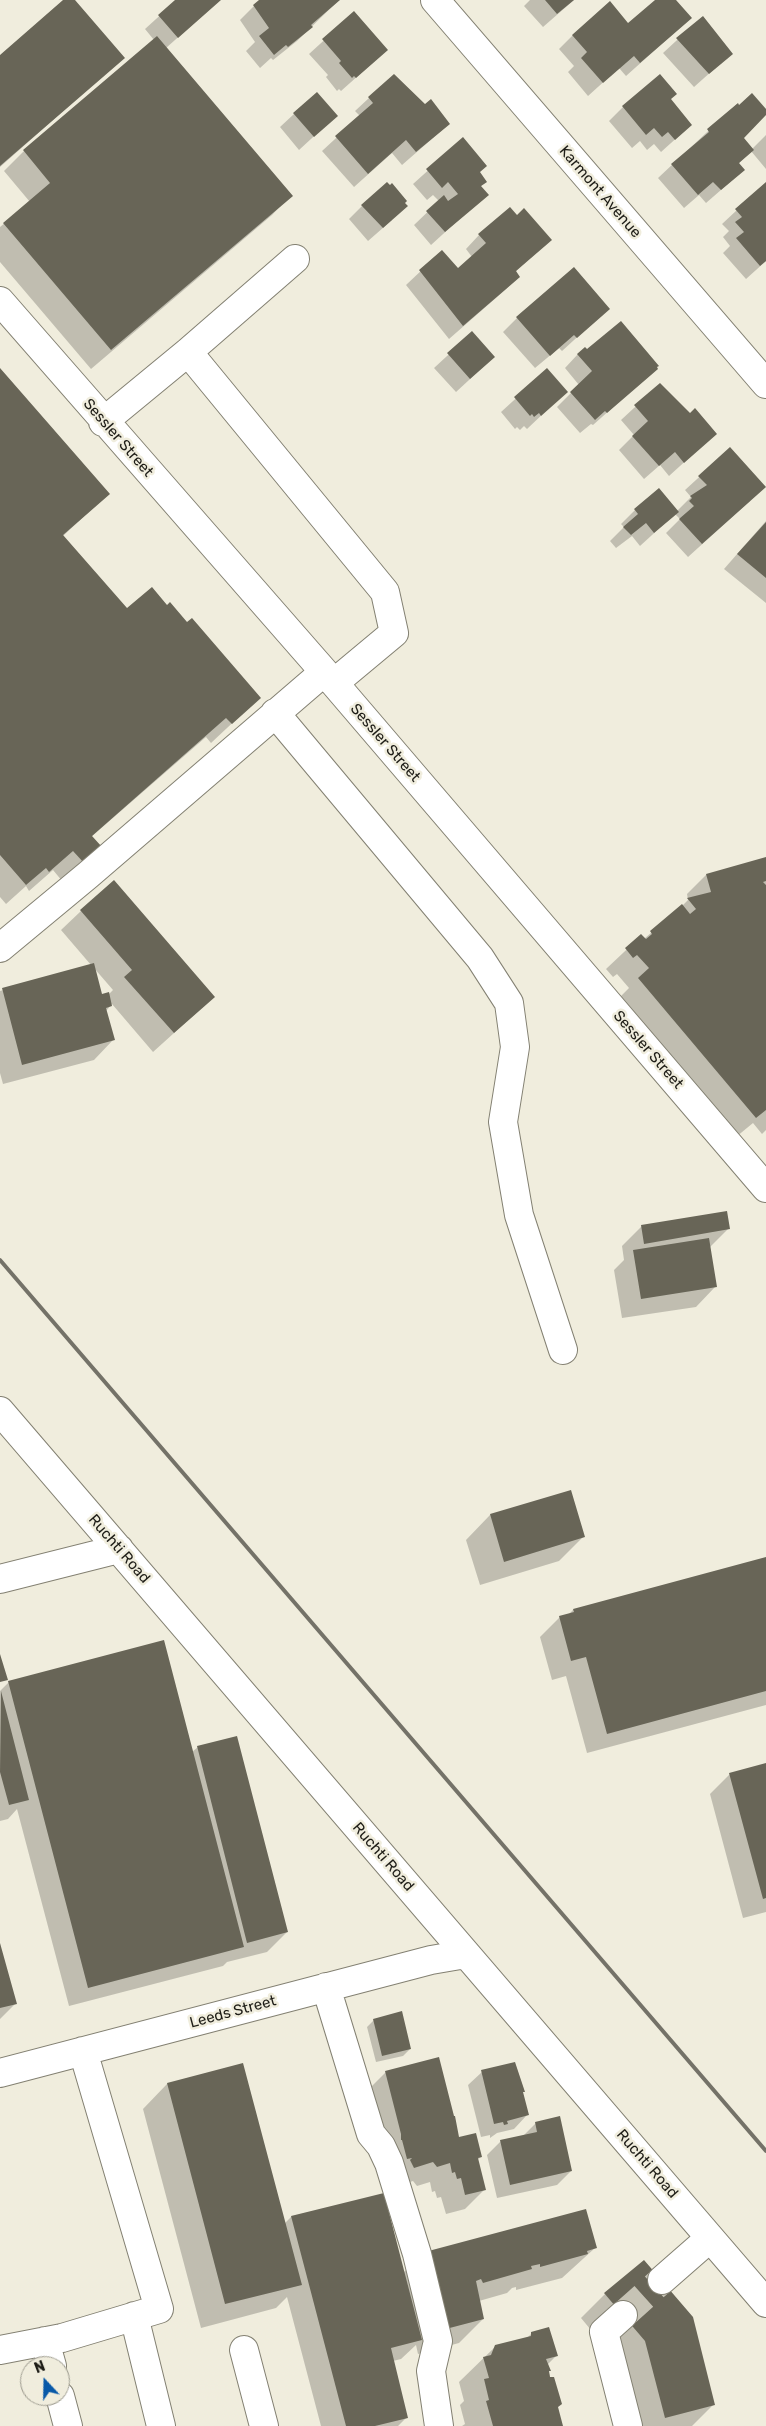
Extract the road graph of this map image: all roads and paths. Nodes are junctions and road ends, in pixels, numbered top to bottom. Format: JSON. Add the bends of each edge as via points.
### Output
{"nodes":[{"id":1,"x":435,"y":0,"type":"edge"},
{"id":2,"x":295,"y":259,"type":"dead end"},
{"id":3,"x":0,"y":301,"type":"edge"},
{"id":4,"x":188,"y":352,"type":"junction"},
{"id":5,"x":766,"y":384,"type":"edge"},
{"id":6,"x":103,"y":422,"type":"junction"},
{"id":7,"x":329,"y":677,"type":"junction"},
{"id":8,"x":274,"y":713,"type":"junction"},
{"id":9,"x":0,"y":948,"type":"edge"},
{"id":10,"x":766,"y":1188,"type":"edge"},
{"id":11,"x":562,"y":1350,"type":"dead end"},
{"id":12,"x":0,"y":1410,"type":"edge"},
{"id":13,"x":119,"y":1549,"type":"junction"},
{"id":14,"x":0,"y":1579,"type":"edge"},
{"id":15,"x":466,"y":1954,"type":"junction"},
{"id":16,"x":326,"y":1987,"type":"junction"},
{"id":17,"x":83,"y":2051,"type":"junction"},
{"id":18,"x":0,"y":2073,"type":"edge"},
{"id":19,"x":710,"y":2238,"type":"junction"},
{"id":20,"x":662,"y":2280,"type":"tunnel mouth"},
{"id":21,"x":766,"y":2303,"type":"edge"},
{"id":22,"x":623,"y":2315,"type":"tunnel mouth"},
{"id":23,"x":134,"y":2316,"type":"junction"},
{"id":24,"x":0,"y":2350,"type":"edge"},
{"id":25,"x":244,"y":2350,"type":"dead end"},
{"id":26,"x":48,"y":2354,"type":"edge"},
{"id":27,"x":63,"y":2406,"type":"edge"},
{"id":28,"x":68,"y":2426,"type":"edge"},
{"id":29,"x":161,"y":2426,"type":"edge"},
{"id":30,"x":264,"y":2426,"type":"edge"},
{"id":31,"x":439,"y":2426,"type":"edge"},
{"id":32,"x":628,"y":2426,"type":"edge"}],
"edges":[{"from":1,"to":5,"type":"street","name":"Karmont Avenue"},
{"from":2,"to":4,"type":"street"},
{"from":3,"to":6,"type":"street","name":"Sessler Street"},
{"from":4,"to":6,"type":"street"},
{"from":4,"to":7,"type":"street","via":[[385,592],[394,633],[360,662]]},
{"from":6,"to":7,"type":"street","name":"Sessler Street"},
{"from":7,"to":8,"type":"street"},
{"from":7,"to":10,"type":"street","name":"Sessler Street"},
{"from":8,"to":9,"type":"street"},
{"from":8,"to":11,"type":"street","via":[[480,958],[508,1003],[514,1047],[503,1122],[520,1215]]},
{"from":12,"to":13,"type":"street","name":"Ruchti Road"},
{"from":13,"to":14,"type":"street"},
{"from":13,"to":15,"type":"street","name":"Ruchti Road"},
{"from":15,"to":16,"type":"street","name":"Leeds Street"},
{"from":15,"to":19,"type":"street","name":"Ruchti Road"},
{"from":16,"to":17,"type":"street","name":"Leeds Street"},
{"from":16,"to":31,"type":"street","via":[[371,2134],[389,2163],[417,2254],[438,2341],[431,2371]]},
{"from":17,"to":18,"type":"street","name":"Leeds Street"},
{"from":17,"to":23,"type":"street","via":[[159,2309]]},
{"from":19,"to":20,"type":"street"},
{"from":19,"to":21,"type":"street","name":"Ruchti Road"},
{"from":22,"to":32,"type":"street","via":[[604,2332]]},
{"from":23,"to":26,"type":"street"},
{"from":23,"to":29,"type":"street"},
{"from":24,"to":26,"type":"street"},
{"from":25,"to":30,"type":"street"},
{"from":27,"to":28,"type":"street"}]}
